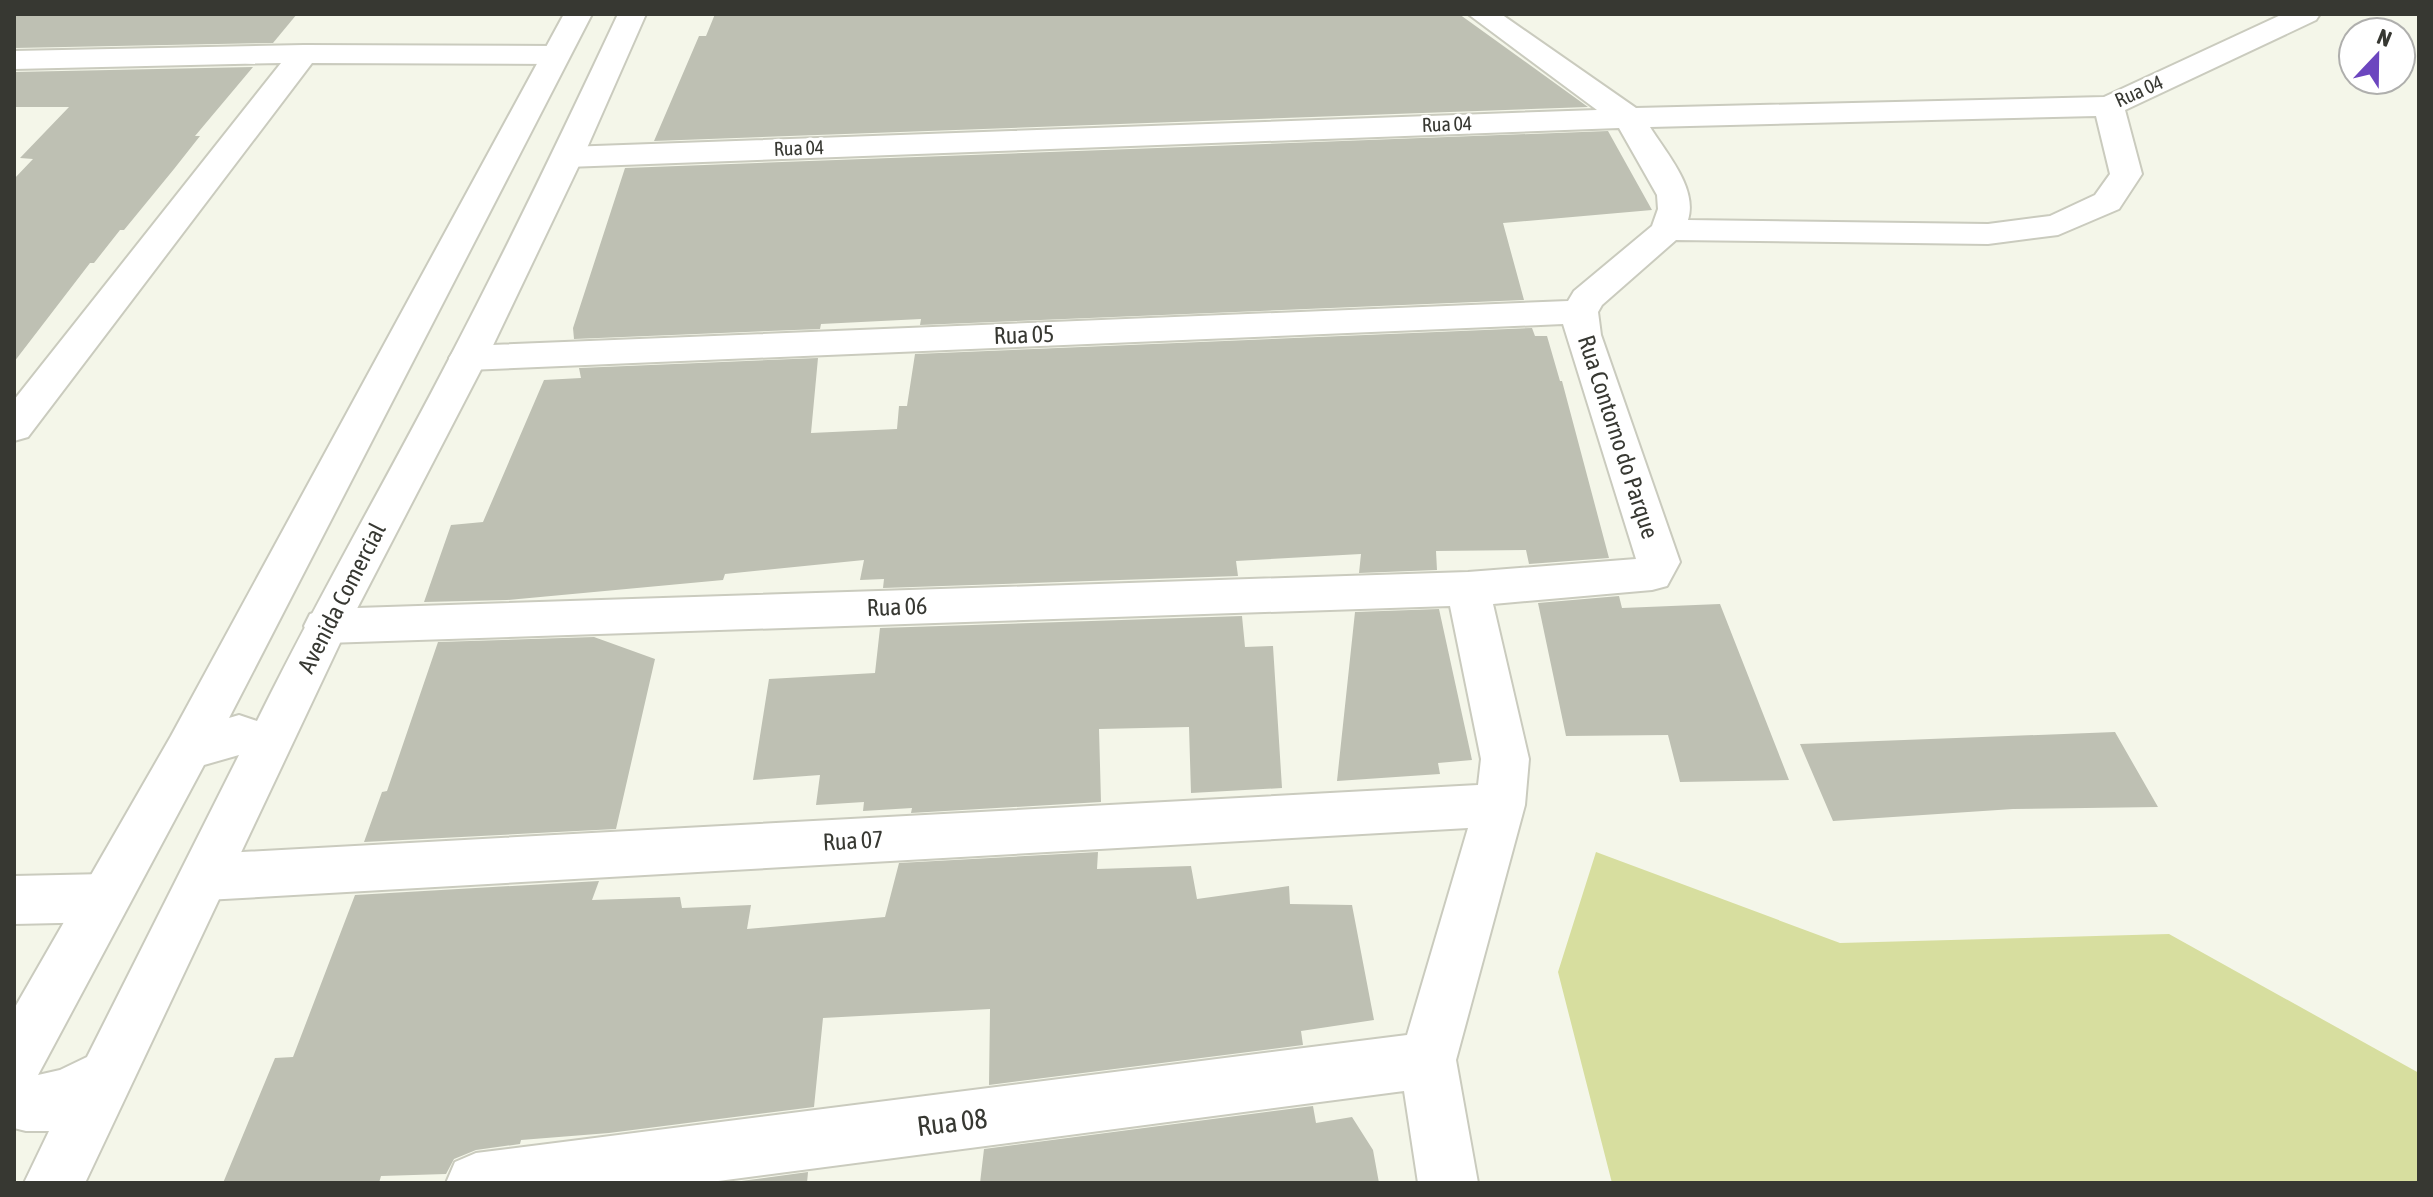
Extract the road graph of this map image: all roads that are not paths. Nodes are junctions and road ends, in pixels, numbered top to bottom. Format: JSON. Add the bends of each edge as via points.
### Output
{"nodes":[{"id":1,"x":578,"y":14,"type":"edge"},
{"id":2,"x":632,"y":14,"type":"edge"},
{"id":3,"x":1482,"y":14,"type":"edge"},
{"id":4,"x":2306,"y":14,"type":"edge"},
{"id":5,"x":304,"y":54,"type":"junction"},
{"id":6,"x":555,"y":55,"type":"junction"},
{"id":7,"x":14,"y":60,"type":"edge"},
{"id":8,"x":2109,"y":106,"type":"junction"},
{"id":9,"x":1629,"y":118,"type":"junction"},
{"id":10,"x":567,"y":157,"type":"junction"},
{"id":11,"x":1668,"y":230,"type":"junction"},
{"id":12,"x":1580,"y":312,"type":"junction"},
{"id":13,"x":468,"y":358,"type":"junction"},
{"id":14,"x":14,"y":427,"type":"edge"},
{"id":15,"x":1468,"y":589,"type":"junction"},
{"id":16,"x":326,"y":626,"type":"junction"},
{"id":17,"x":269,"y":744,"type":"junction"},
{"id":18,"x":188,"y":750,"type":"junction"},
{"id":19,"x":1500,"y":805,"type":"junction"},
{"id":20,"x":206,"y":877,"type":"junction"},
{"id":21,"x":105,"y":898,"type":"junction"},
{"id":22,"x":14,"y":900,"type":"edge"},
{"id":23,"x":1428,"y":1060,"type":"junction"},
{"id":24,"x":14,"y":1063,"type":"edge"},
{"id":25,"x":107,"y":1077,"type":"junction"},
{"id":26,"x":14,"y":1099,"type":"edge"},
{"id":27,"x":54,"y":1183,"type":"edge"},
{"id":28,"x":476,"y":1183,"type":"edge"},
{"id":29,"x":1448,"y":1183,"type":"edge"}],
"edges":[{"from":1,"to":6,"type":"street"},
{"from":2,"to":10,"type":"street","name":"Avenida Comercial"},
{"from":3,"to":9,"type":"street"},
{"from":4,"to":8,"type":"street","name":"Rua 04"},
{"from":5,"to":6,"type":"street"},
{"from":5,"to":7,"type":"street"},
{"from":5,"to":14,"type":"street"},
{"from":6,"to":18,"type":"street"},
{"from":8,"to":9,"type":"street","name":"Rua 04"},
{"from":8,"to":11,"type":"street","via":[[2126,174],[2107,202],[2058,225],[1988,234]]},
{"from":9,"to":10,"type":"street","name":"Rua 04"},
{"from":9,"to":11,"type":"street","via":[[1674,195]]},
{"from":10,"to":13,"type":"street","name":"Avenida Comercial"},
{"from":11,"to":12,"type":"street","name":"Rua Contorno do Parque","via":[[1587,299]]},
{"from":12,"to":13,"type":"street","name":"Rua 05"},
{"from":12,"to":15,"type":"street","name":"Rua Contorno do Parque","via":[[1658,562],[1652,574],[1635,577]]},
{"from":13,"to":16,"type":"street","name":"Avenida Comercial"},
{"from":15,"to":16,"type":"street","name":"Rua 06"},
{"from":15,"to":19,"type":"street","via":[[1505,759]]},
{"from":16,"to":17,"type":"street","name":"Avenida Comercial"},
{"from":17,"to":18,"type":"street","via":[[239,735]]},
{"from":17,"to":20,"type":"street","name":"Avenida Comercial"},
{"from":18,"to":21,"type":"street"},
{"from":19,"to":20,"type":"street","name":"Rua 07"},
{"from":19,"to":23,"type":"street"},
{"from":20,"to":25,"type":"street","name":"Avenida Comercial"},
{"from":21,"to":22,"type":"street"},
{"from":21,"to":24,"type":"street"},
{"from":23,"to":28,"type":"street","name":"Rua 08"},
{"from":23,"to":29,"type":"street"},
{"from":25,"to":26,"type":"street","via":[[55,1102]]},
{"from":25,"to":27,"type":"street","name":"Avenida Comercial"}]}
